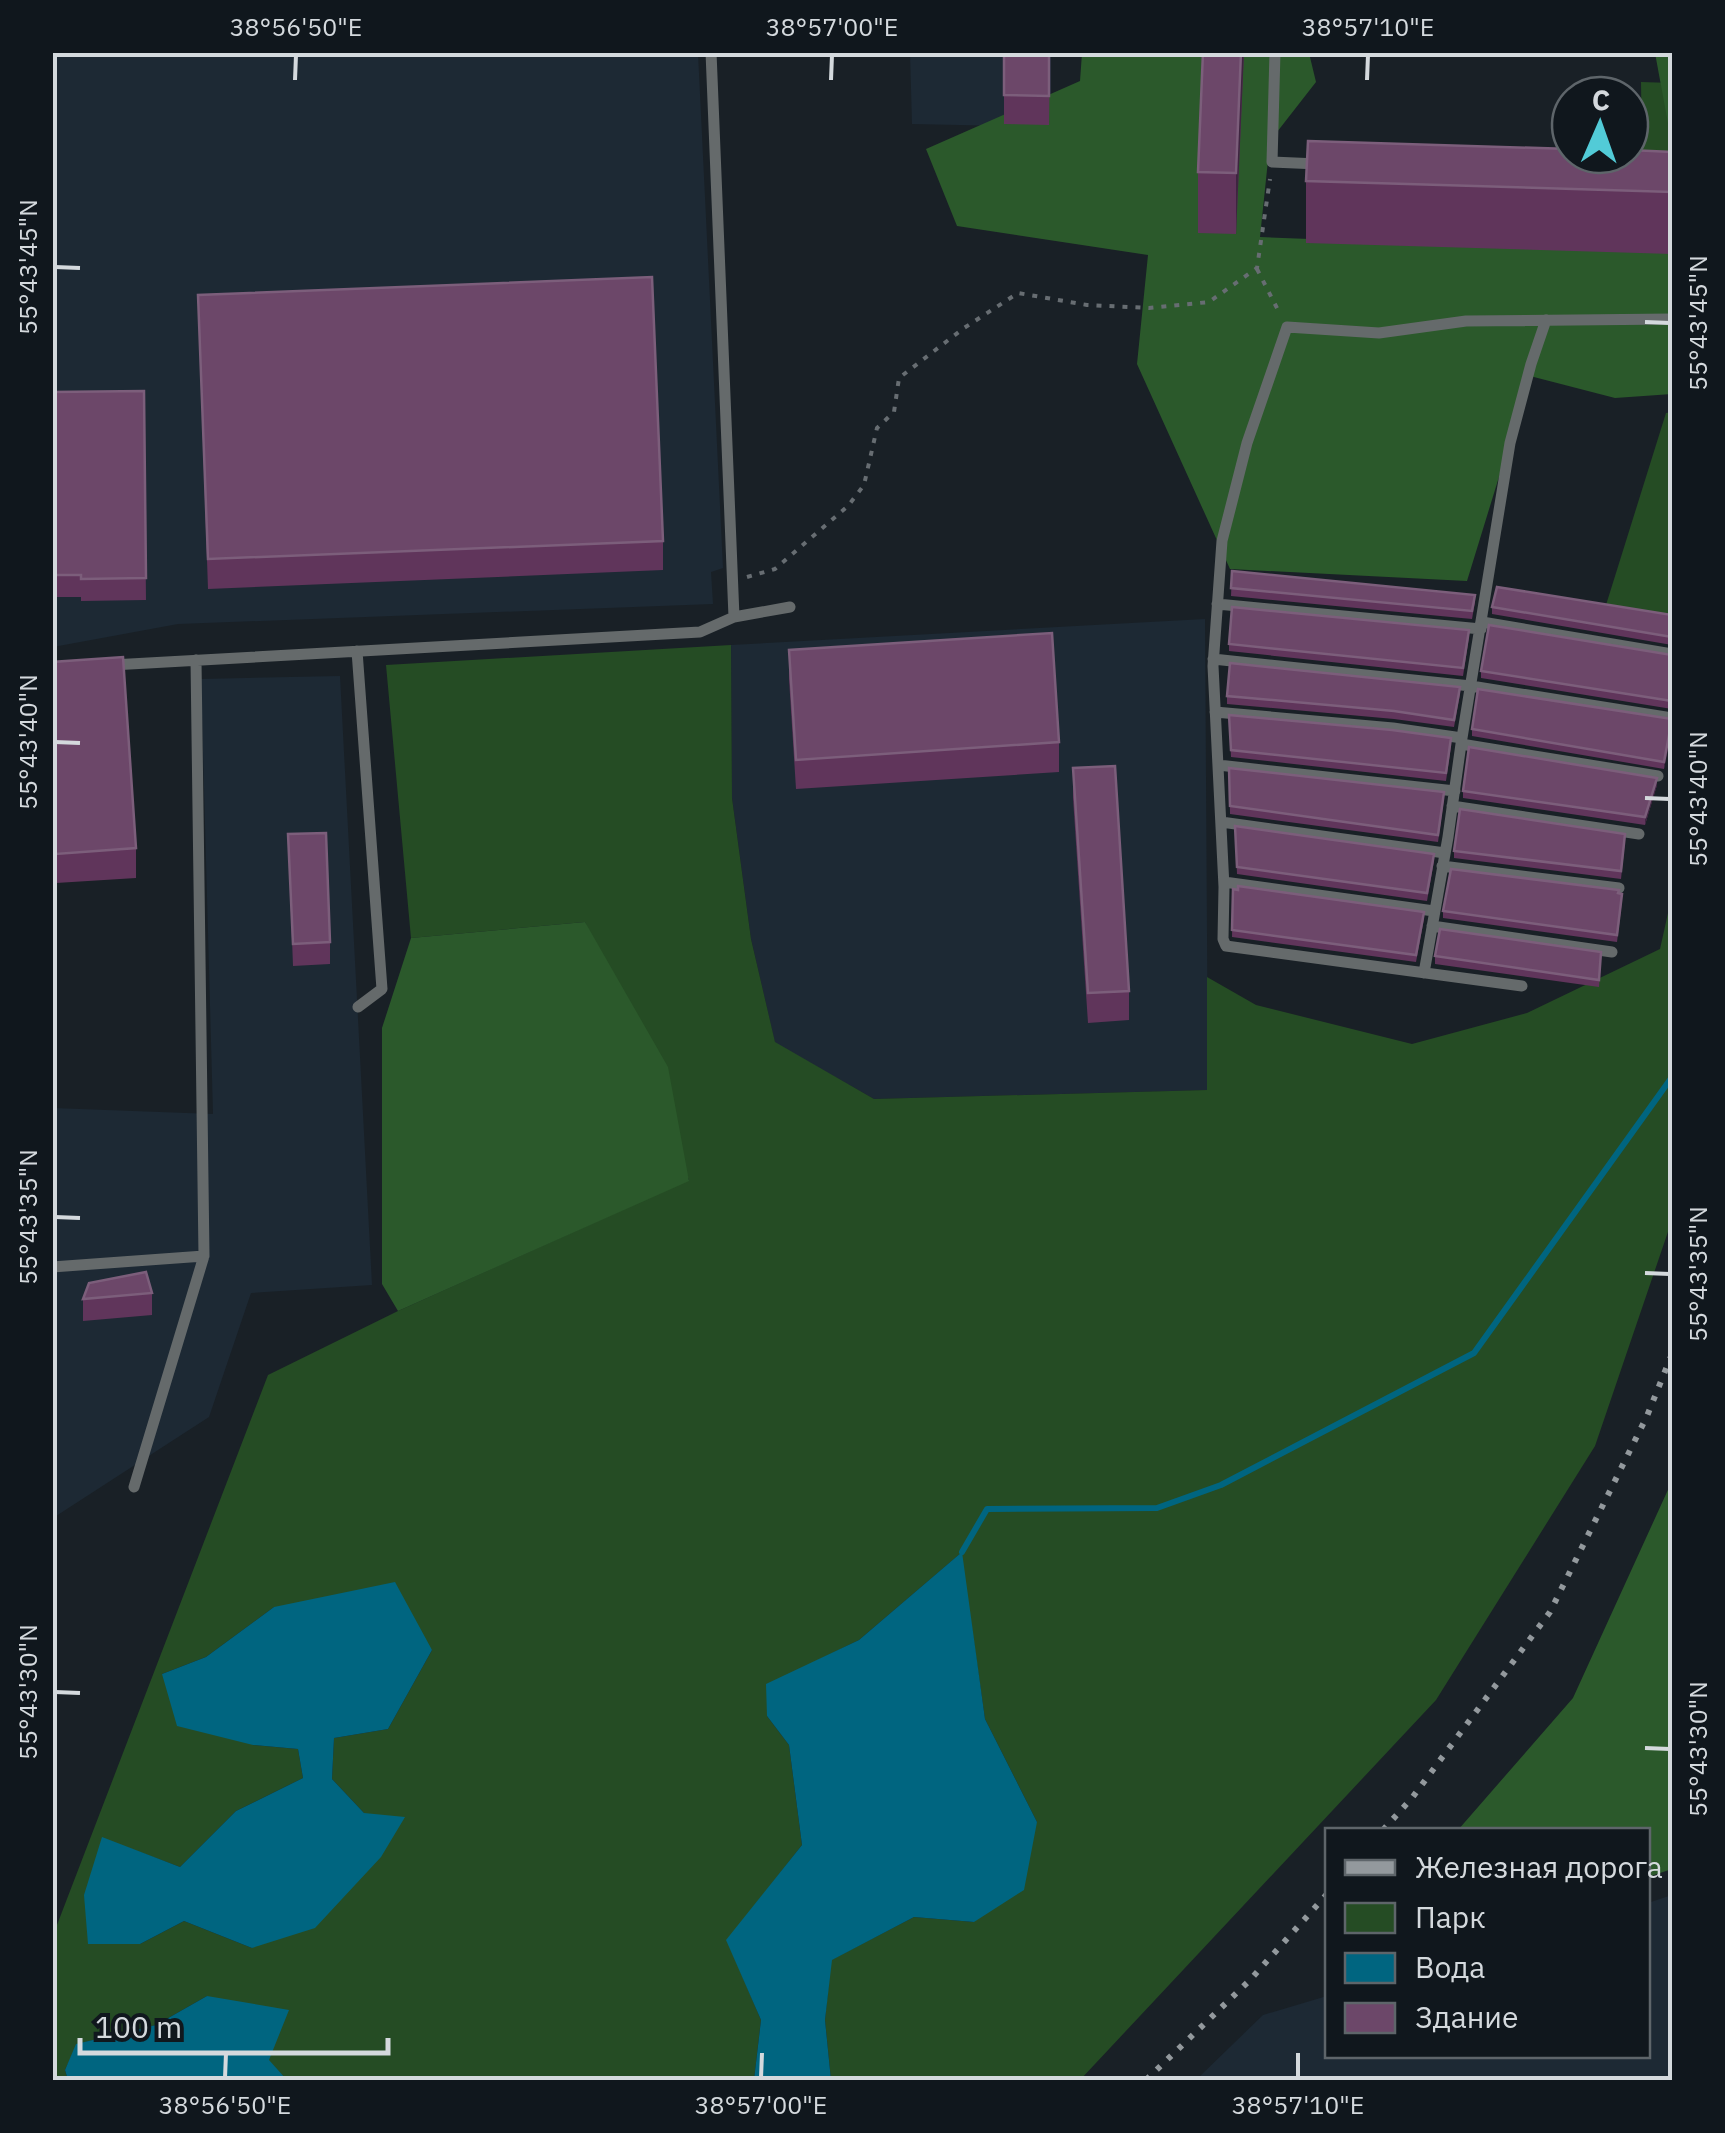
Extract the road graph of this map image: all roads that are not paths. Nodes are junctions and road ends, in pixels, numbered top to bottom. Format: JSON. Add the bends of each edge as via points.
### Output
{"nodes":[{"id":1,"x":711,"y":52,"type":"edge"},
{"id":2,"x":1275,"y":52,"type":"edge"},
{"id":3,"x":1329,"y":164,"type":"edge"},
{"id":4,"x":1672,"y":319,"type":"edge"},
{"id":5,"x":1546,"y":320,"type":"junction"},
{"id":6,"x":1216,"y":604,"type":"junction"},
{"id":7,"x":790,"y":607,"type":"dead end"},
{"id":8,"x":734,"y":616,"type":"junction"},
{"id":9,"x":1481,"y":626,"type":"junction"},
{"id":10,"x":357,"y":651,"type":"junction"},
{"id":11,"x":1672,"y":654,"type":"edge"},
{"id":12,"x":1213,"y":659,"type":"junction"},
{"id":13,"x":196,"y":660,"type":"junction"},
{"id":14,"x":106,"y":666,"type":"edge"},
{"id":15,"x":1471,"y":686,"type":"junction"},
{"id":16,"x":1214,"y":712,"type":"junction"},
{"id":17,"x":1672,"y":718,"type":"edge"},
{"id":18,"x":1461,"y":741,"type":"junction"},
{"id":19,"x":1218,"y":765,"type":"junction"},
{"id":20,"x":1658,"y":776,"type":"edge"},
{"id":21,"x":1454,"y":791,"type":"junction"},
{"id":22,"x":1452,"y":806,"type":"junction"},
{"id":23,"x":1221,"y":822,"type":"junction"},
{"id":24,"x":1639,"y":834,"type":"dead end"},
{"id":25,"x":1443,"y":860,"type":"junction"},
{"id":26,"x":1224,"y":882,"type":"junction"},
{"id":27,"x":1619,"y":888,"type":"edge"},
{"id":28,"x":1434,"y":911,"type":"junction"},
{"id":29,"x":1432,"y":926,"type":"junction"},
{"id":30,"x":1612,"y":952,"type":"dead end"},
{"id":31,"x":1424,"y":973,"type":"junction"},
{"id":32,"x":1522,"y":986,"type":"dead end"},
{"id":33,"x":358,"y":1008,"type":"dead end"},
{"id":34,"x":204,"y":1256,"type":"junction"},
{"id":35,"x":52,"y":1267,"type":"edge"},
{"id":36,"x":134,"y":1487,"type":"dead end"}],
"edges":[{"from":1,"to":8,"type":"lane"},
{"from":2,"to":3,"type":"lane","via":[[1272,162]]},
{"from":4,"to":5,"type":"lane"},
{"from":5,"to":6,"type":"lane","via":[[1466,320],[1378,333],[1287,327],[1228,510]]},
{"from":5,"to":9,"type":"lane","via":[[1510,443]]},
{"from":6,"to":9,"type":"lane"},
{"from":6,"to":12,"type":"lane"},
{"from":7,"to":8,"type":"lane"},
{"from":8,"to":10,"type":"lane","via":[[700,632]]},
{"from":9,"to":11,"type":"lane"},
{"from":9,"to":15,"type":"lane"},
{"from":10,"to":13,"type":"lane"},
{"from":10,"to":33,"type":"lane","via":[[382,989]]},
{"from":12,"to":15,"type":"lane"},
{"from":12,"to":16,"type":"lane"},
{"from":13,"to":14,"type":"lane"},
{"from":13,"to":34,"type":"lane"},
{"from":15,"to":17,"type":"lane"},
{"from":15,"to":18,"type":"lane"},
{"from":16,"to":18,"type":"lane"},
{"from":16,"to":19,"type":"lane"},
{"from":18,"to":20,"type":"lane"},
{"from":18,"to":21,"type":"lane"},
{"from":19,"to":21,"type":"lane"},
{"from":19,"to":23,"type":"lane"},
{"from":21,"to":22,"type":"lane"},
{"from":22,"to":24,"type":"lane"},
{"from":22,"to":25,"type":"lane"},
{"from":23,"to":25,"type":"lane"},
{"from":23,"to":26,"type":"lane"},
{"from":25,"to":27,"type":"lane"},
{"from":25,"to":28,"type":"lane"},
{"from":26,"to":28,"type":"lane"},
{"from":26,"to":31,"type":"lane","via":[[1223,939],[1230,949]]},
{"from":28,"to":29,"type":"lane"},
{"from":29,"to":30,"type":"lane"},
{"from":29,"to":31,"type":"lane"},
{"from":31,"to":32,"type":"lane"},
{"from":34,"to":35,"type":"lane"},
{"from":34,"to":36,"type":"lane"}]}
